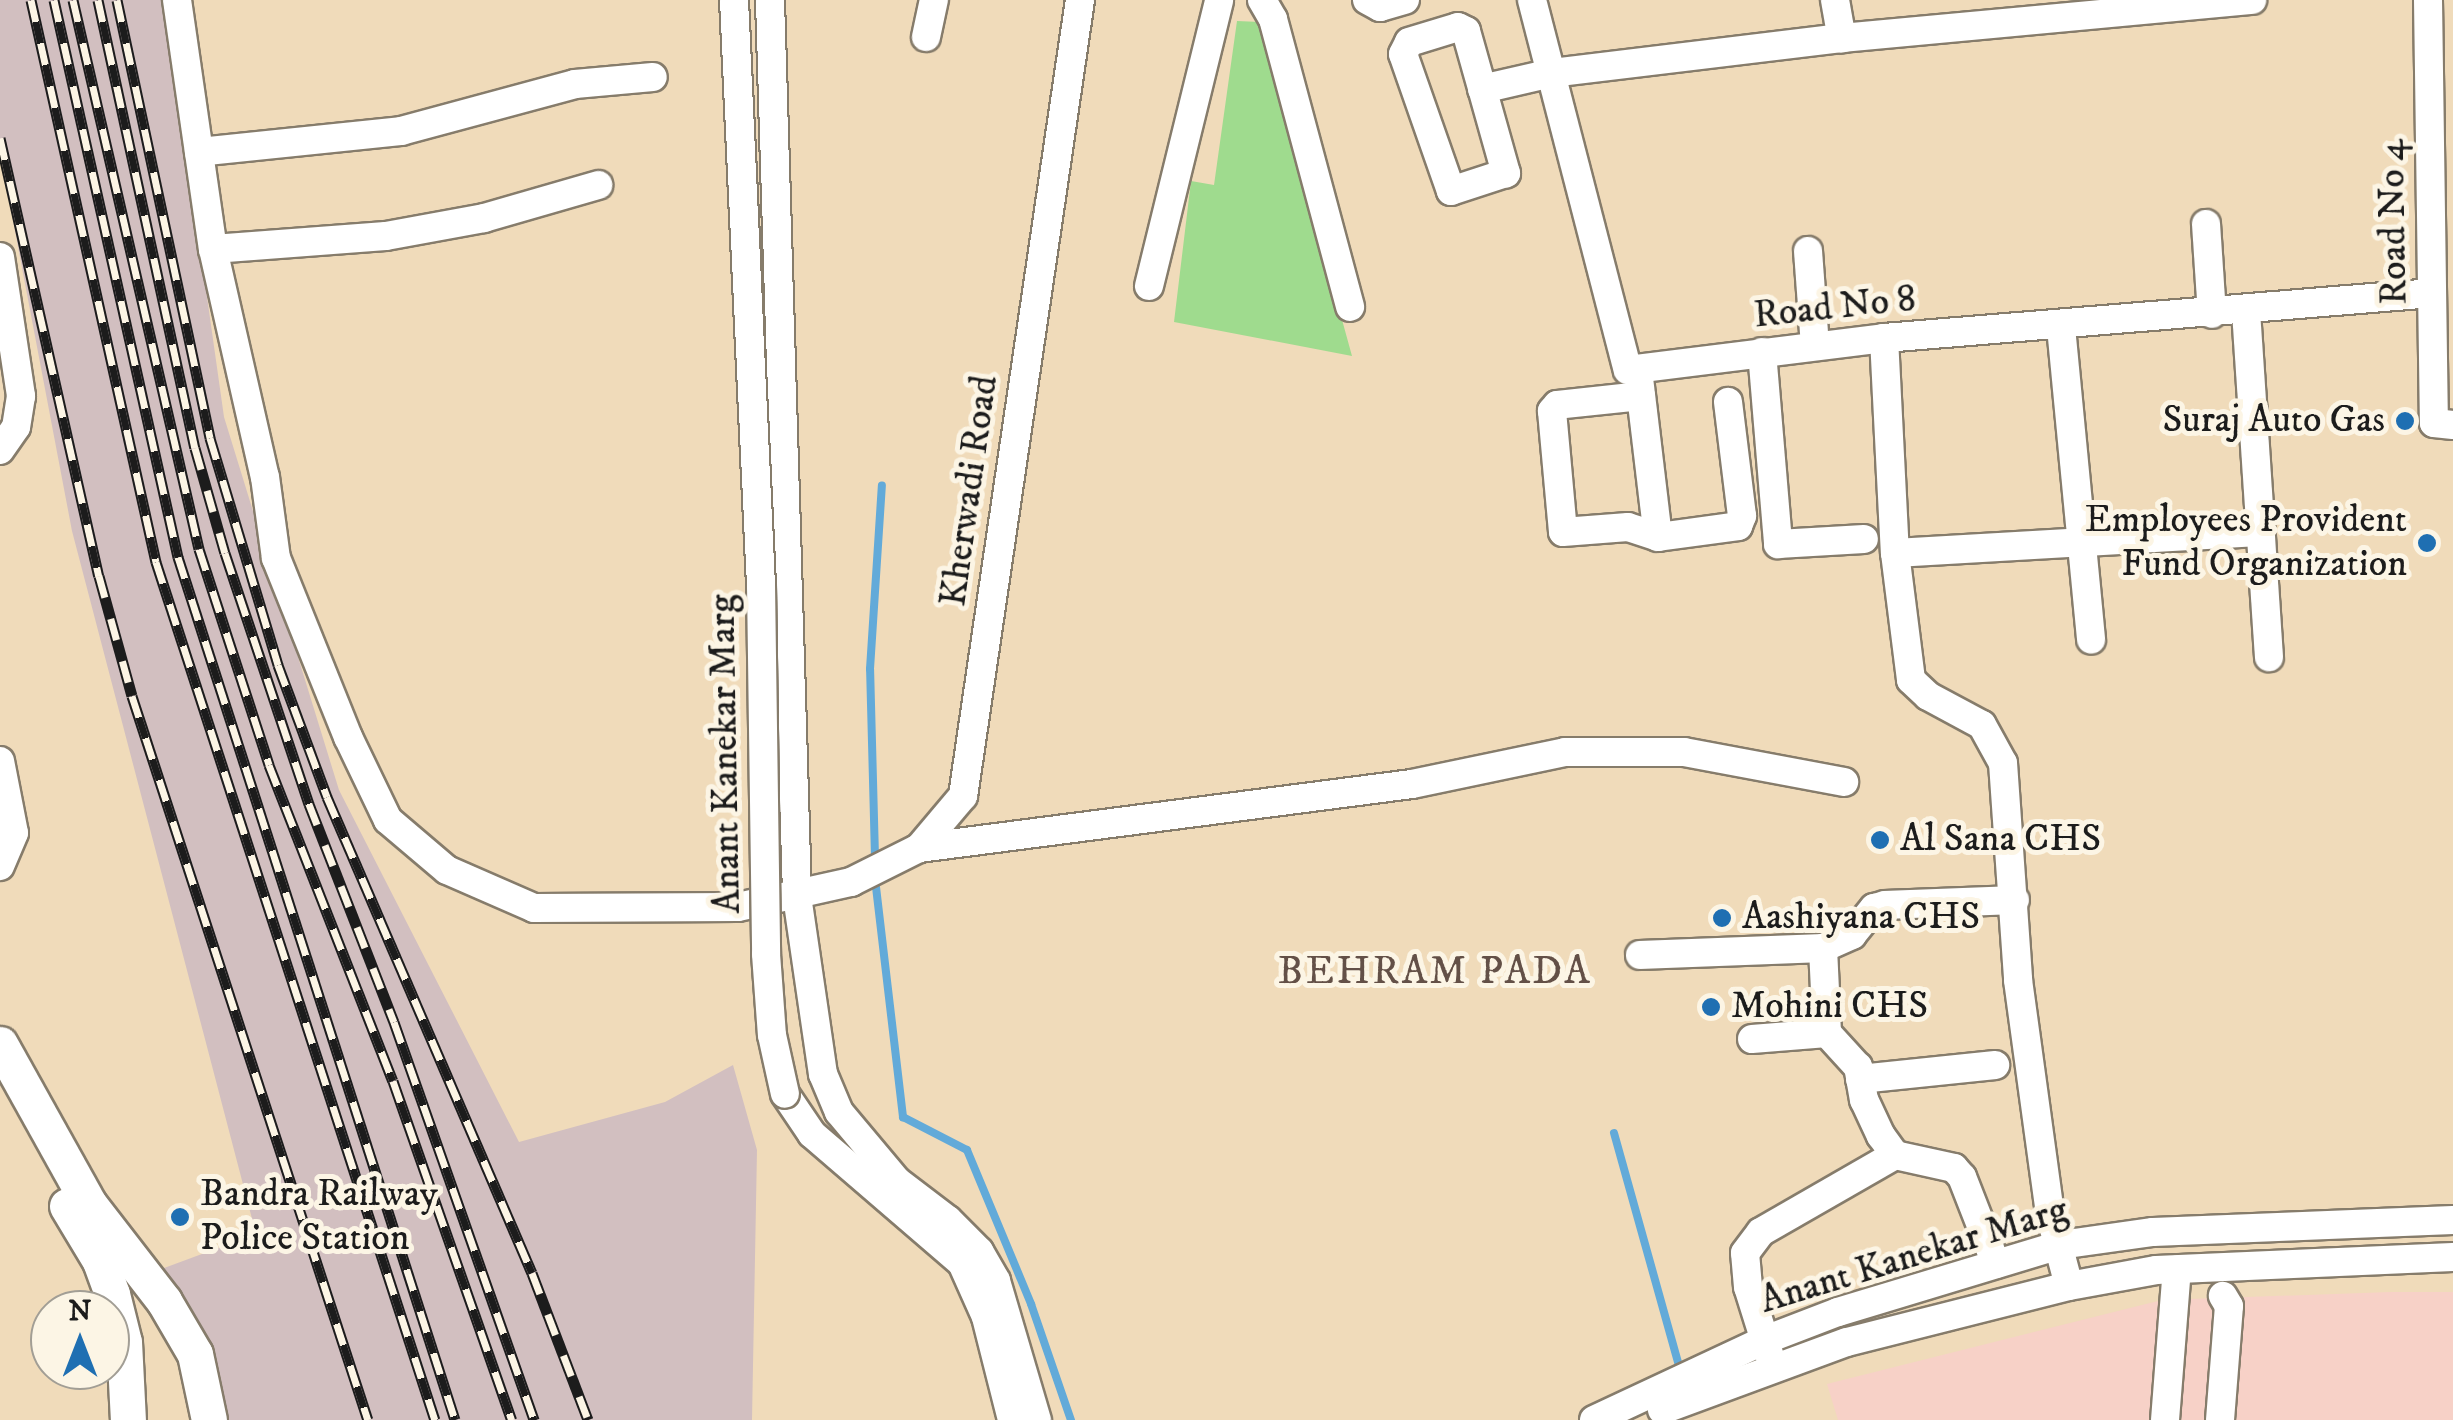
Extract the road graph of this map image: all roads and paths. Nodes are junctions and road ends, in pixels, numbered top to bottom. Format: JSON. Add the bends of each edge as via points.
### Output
{"nodes":[{"id":1,"x":177,"y":0,"type":"edge"},
{"id":2,"x":734,"y":0,"type":"edge"},
{"id":3,"x":770,"y":0,"type":"edge"},
{"id":4,"x":934,"y":0,"type":"edge"},
{"id":5,"x":1080,"y":0,"type":"edge"},
{"id":6,"x":1219,"y":0,"type":"edge"},
{"id":7,"x":1262,"y":0,"type":"edge"},
{"id":8,"x":1366,"y":0,"type":"edge"},
{"id":9,"x":1406,"y":0,"type":"edge"},
{"id":10,"x":1532,"y":0,"type":"edge"},
{"id":11,"x":1835,"y":0,"type":"edge"},
{"id":12,"x":2252,"y":0,"type":"edge"},
{"id":13,"x":2428,"y":0,"type":"edge"},
{"id":14,"x":926,"y":36,"type":"dead end"},
{"id":15,"x":1842,"y":38,"type":"junction"},
{"id":16,"x":1552,"y":73,"type":"junction"},
{"id":17,"x":653,"y":77,"type":"dead end"},
{"id":18,"x":1482,"y":89,"type":"junction"},
{"id":19,"x":199,"y":152,"type":"junction"},
{"id":20,"x":598,"y":184,"type":"dead end"},
{"id":21,"x":2206,"y":224,"type":"dead end"},
{"id":22,"x":213,"y":249,"type":"junction"},
{"id":23,"x":1808,"y":252,"type":"dead end"},
{"id":24,"x":0,"y":257,"type":"edge"},
{"id":25,"x":1149,"y":286,"type":"dead end"},
{"id":26,"x":2432,"y":293,"type":"junction"},
{"id":27,"x":1350,"y":307,"type":"dead end"},
{"id":28,"x":2246,"y":311,"type":"junction"},
{"id":29,"x":2212,"y":314,"type":"junction"},
{"id":30,"x":2061,"y":327,"type":"junction"},
{"id":31,"x":1884,"y":338,"type":"junction"},
{"id":32,"x":1815,"y":346,"type":"junction"},
{"id":33,"x":1762,"y":352,"type":"junction"},
{"id":34,"x":1640,"y":384,"type":"junction"},
{"id":35,"x":1728,"y":402,"type":"dead end"},
{"id":36,"x":2453,"y":425,"type":"edge"},
{"id":37,"x":0,"y":450,"type":"edge"},
{"id":38,"x":2258,"y":532,"type":"junction"},
{"id":39,"x":1658,"y":537,"type":"junction"},
{"id":40,"x":1864,"y":539,"type":"dead end"},
{"id":41,"x":2082,"y":542,"type":"junction"},
{"id":42,"x":1895,"y":553,"type":"junction"},
{"id":43,"x":2091,"y":640,"type":"dead end"},
{"id":44,"x":2269,"y":658,"type":"dead end"},
{"id":45,"x":0,"y":761,"type":"edge"},
{"id":46,"x":1844,"y":782,"type":"dead end"},
{"id":47,"x":919,"y":848,"type":"junction"},
{"id":48,"x":0,"y":866,"type":"edge"},
{"id":49,"x":797,"y":896,"type":"junction"},
{"id":50,"x":2015,"y":900,"type":"junction"},
{"id":51,"x":1823,"y":948,"type":"junction"},
{"id":52,"x":1640,"y":955,"type":"dead end"},
{"id":53,"x":1828,"y":1033,"type":"junction"},
{"id":54,"x":1752,"y":1039,"type":"dead end"},
{"id":55,"x":0,"y":1044,"type":"edge"},
{"id":56,"x":1995,"y":1065,"type":"dead end"},
{"id":57,"x":1860,"y":1080,"type":"junction"},
{"id":58,"x":0,"y":1088,"type":"edge"},
{"id":59,"x":1895,"y":1155,"type":"junction"},
{"id":60,"x":2453,"y":1220,"type":"edge"},
{"id":61,"x":2060,"y":1244,"type":"junction"},
{"id":62,"x":2453,"y":1257,"type":"edge"},
{"id":63,"x":1996,"y":1264,"type":"junction"},
{"id":64,"x":2176,"y":1269,"type":"junction"},
{"id":65,"x":2069,"y":1286,"type":"junction"},
{"id":66,"x":2223,"y":1296,"type":"dead end"},
{"id":67,"x":1838,"y":1312,"type":"junction"},
{"id":68,"x":1846,"y":1342,"type":"junction"},
{"id":69,"x":1769,"y":1354,"type":"junction"},
{"id":70,"x":128,"y":1420,"type":"edge"},
{"id":71,"x":209,"y":1420,"type":"edge"},
{"id":72,"x":1012,"y":1420,"type":"edge"},
{"id":73,"x":1037,"y":1420,"type":"edge"},
{"id":74,"x":1594,"y":1420,"type":"edge"},
{"id":75,"x":1637,"y":1420,"type":"edge"},
{"id":76,"x":2165,"y":1420,"type":"edge"},
{"id":77,"x":2220,"y":1420,"type":"edge"}],
"edges":[{"from":1,"to":19,"type":"street","name":"Kherwadi Road"},
{"from":2,"to":72,"type":"street","name":"Anant Kanekar Marg","bridge":true,"via":[[761,585],[772,1035],[785,1094],[812,1134],[962,1263],[986,1316]]},
{"from":3,"to":49,"type":"street","name":"Anant Kanekar Marg"},
{"from":4,"to":14,"type":"street"},
{"from":5,"to":47,"type":"street","name":"Kherwadi Road","via":[[963,796]]},
{"from":6,"to":25,"type":"street"},
{"from":7,"to":27,"type":"street","via":[[1273,18]]},
{"from":8,"to":9,"type":"street","via":[[1380,7]]},
{"from":10,"to":16,"type":"street"},
{"from":11,"to":15,"type":"street"},
{"from":12,"to":15,"type":"street"},
{"from":13,"to":26,"type":"street","name":"Road No 4"},
{"from":15,"to":16,"type":"street"},
{"from":16,"to":18,"type":"street"},
{"from":16,"to":34,"type":"street","via":[[1623,364]]},
{"from":17,"to":19,"type":"street","via":[[575,84],[401,130]]},
{"from":18,"to":18,"type":"street","via":[[1464,28],[1404,47],[1451,191],[1506,173]]},
{"from":19,"to":22,"type":"street","name":"Kherwadi Road"},
{"from":20,"to":22,"type":"street","via":[[484,218],[386,236]]},
{"from":21,"to":29,"type":"street"},
{"from":22,"to":49,"type":"street","name":"Kherwadi Road","via":[[265,477],[276,558],[388,820],[447,870],[534,908],[738,907]]},
{"from":23,"to":32,"type":"street"},
{"from":24,"to":37,"type":"street","via":[[21,396],[16,428]]},
{"from":26,"to":28,"type":"street","name":"Road No 8"},
{"from":26,"to":36,"type":"street","name":"Road No 4","via":[[2434,423]]},
{"from":28,"to":29,"type":"street","name":"Road No 8"},
{"from":28,"to":38,"type":"street"},
{"from":29,"to":30,"type":"street","name":"Road No 8"},
{"from":30,"to":31,"type":"street","name":"Road No 8"},
{"from":30,"to":41,"type":"street"},
{"from":31,"to":32,"type":"street","name":"Road No 8"},
{"from":31,"to":42,"type":"street"},
{"from":32,"to":33,"type":"street","name":"Road No 8"},
{"from":33,"to":34,"type":"street","name":"Road No 8"},
{"from":33,"to":40,"type":"street","via":[[1778,544]]},
{"from":34,"to":39,"type":"street"},
{"from":34,"to":39,"type":"street","name":"Road No 8","via":[[1552,411],[1562,530],[1628,527]]},
{"from":35,"to":39,"type":"street","via":[[1741,523]]},
{"from":38,"to":41,"type":"street"},
{"from":38,"to":44,"type":"street"},
{"from":41,"to":42,"type":"street"},
{"from":41,"to":43,"type":"street"},
{"from":42,"to":50,"type":"street","via":[[1911,680],[1982,725],[2003,763]]},
{"from":45,"to":48,"type":"street","via":[[14,833]]},
{"from":46,"to":47,"type":"street","via":[[1684,752],[1565,752],[1412,784]]},
{"from":47,"to":49,"type":"street","name":"Kherwadi Road","via":[[850,882]]},
{"from":49,"to":73,"type":"street","name":"Anant Kanekar Marg","via":[[824,1074],[839,1112],[898,1182],[978,1251],[996,1282]]},
{"from":50,"to":51,"type":"street","via":[[1885,904],[1852,935]]},
{"from":50,"to":61,"type":"street","via":[[2018,980],[2050,1214]]},
{"from":51,"to":52,"type":"street"},
{"from":51,"to":53,"type":"street"},
{"from":53,"to":54,"type":"street"},
{"from":53,"to":57,"type":"street","via":[[1851,1056]]},
{"from":55,"to":71,"type":"main road","via":[[89,1204],[195,1354]]},
{"from":56,"to":57,"type":"street"},
{"from":57,"to":59,"type":"street"},
{"from":58,"to":70,"type":"main road","via":[[100,1261],[124,1342]]},
{"from":59,"to":63,"type":"street","via":[[1954,1168]]},
{"from":59,"to":69,"type":"street","via":[[1762,1232],[1745,1253]]},
{"from":60,"to":61,"type":"street","name":"Anant Kanekar Marg","via":[[2153,1232]]},
{"from":61,"to":63,"type":"street","name":"Anant Kanekar Marg"},
{"from":61,"to":65,"type":"street"},
{"from":62,"to":64,"type":"street","name":"Anant Kanekar Marg"},
{"from":63,"to":67,"type":"street","name":"Anant Kanekar Marg"},
{"from":64,"to":65,"type":"street","name":"Anant Kanekar Marg"},
{"from":64,"to":76,"type":"street"},
{"from":65,"to":68,"type":"street","name":"Anant Kanekar Marg"},
{"from":66,"to":77,"type":"street","via":[[2229,1306]]},
{"from":67,"to":68,"type":"street"},
{"from":67,"to":69,"type":"street","name":"Anant Kanekar Marg"},
{"from":68,"to":69,"type":"street","name":"Anant Kanekar Marg"},
{"from":69,"to":74,"type":"street","name":"Anant Kanekar Marg"},
{"from":69,"to":75,"type":"street","name":"Anant Kanekar Marg"}]}
